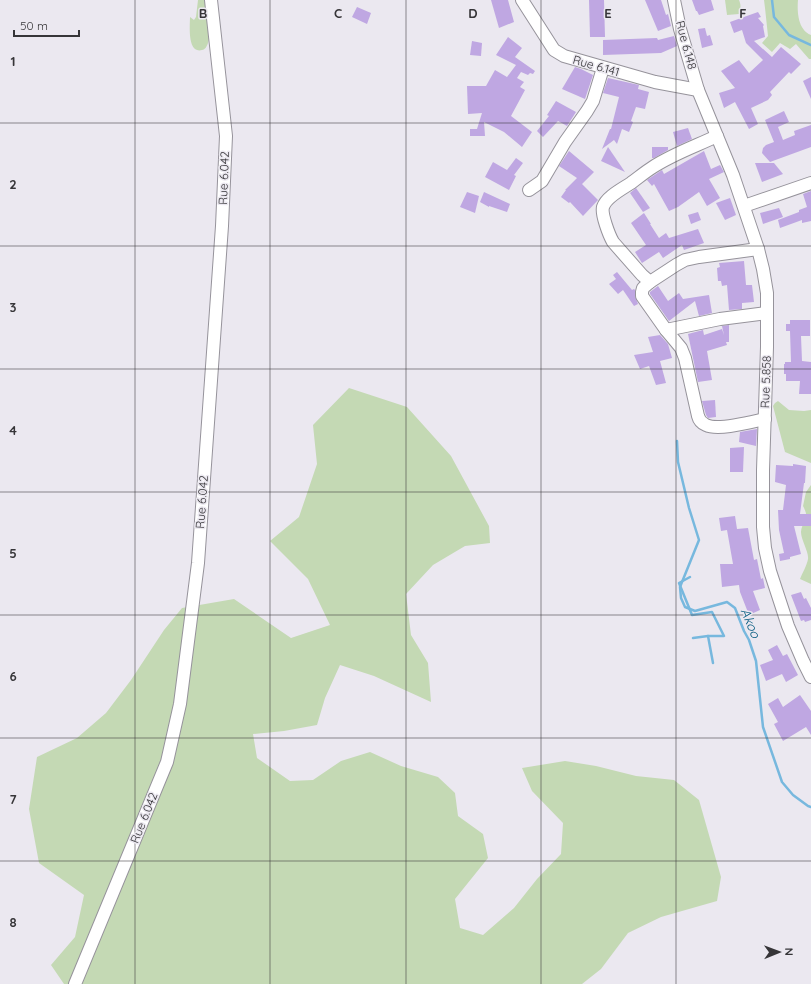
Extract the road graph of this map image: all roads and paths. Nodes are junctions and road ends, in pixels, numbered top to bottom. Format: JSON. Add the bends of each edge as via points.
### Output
{"nodes":[{"id":1,"x":211,"y":0,"type":"edge"},
{"id":2,"x":522,"y":0,"type":"edge"},
{"id":3,"x":674,"y":0,"type":"edge"},
{"id":4,"x":603,"y":68,"type":"junction"},
{"id":5,"x":698,"y":90,"type":"junction"},
{"id":6,"x":717,"y":136,"type":"junction"},
{"id":7,"x":811,"y":183,"type":"edge"},
{"id":8,"x":529,"y":190,"type":"dead end"},
{"id":9,"x":744,"y":206,"type":"junction"},
{"id":10,"x":758,"y":249,"type":"junction"},
{"id":11,"x":650,"y":282,"type":"junction"},
{"id":12,"x":767,"y":313,"type":"junction"},
{"id":13,"x":666,"y":330,"type":"junction"},
{"id":14,"x":765,"y":419,"type":"junction"},
{"id":15,"x":811,"y":677,"type":"edge"},
{"id":16,"x":75,"y":984,"type":"edge"}],
"edges":[{"from":1,"to":16,"type":"street","name":"Rue 6.042","via":[[226,136],[198,563],[180,704],[167,762]]},
{"from":2,"to":4,"type":"street","name":"Rue 6.141","via":[[554,50],[564,56]]},
{"from":3,"to":5,"type":"street","name":"Rue 6.148"},
{"from":4,"to":5,"type":"street","name":"Rue 6.141"},
{"from":4,"to":8,"type":"street","via":[[588,111],[565,142],[542,181]]},
{"from":5,"to":6,"type":"street","name":"Rue 5.858"},
{"from":6,"to":9,"type":"street","name":"Rue 5.858"},
{"from":6,"to":11,"type":"street","via":[[654,167],[607,200],[603,207],[613,242]]},
{"from":7,"to":9,"type":"street"},
{"from":9,"to":10,"type":"street","name":"Rue 5.858"},
{"from":10,"to":11,"type":"street","via":[[686,260]]},
{"from":10,"to":12,"type":"street","name":"Rue 5.858","via":[[767,293]]},
{"from":11,"to":13,"type":"street","via":[[643,288],[642,296]]},
{"from":12,"to":13,"type":"street"},
{"from":12,"to":14,"type":"street","name":"Rue 5.858"},
{"from":13,"to":14,"type":"street","via":[[683,353],[702,424],[711,427],[732,426]]},
{"from":14,"to":15,"type":"street","name":"Rue 5.858","via":[[765,548],[788,626]]}]}
